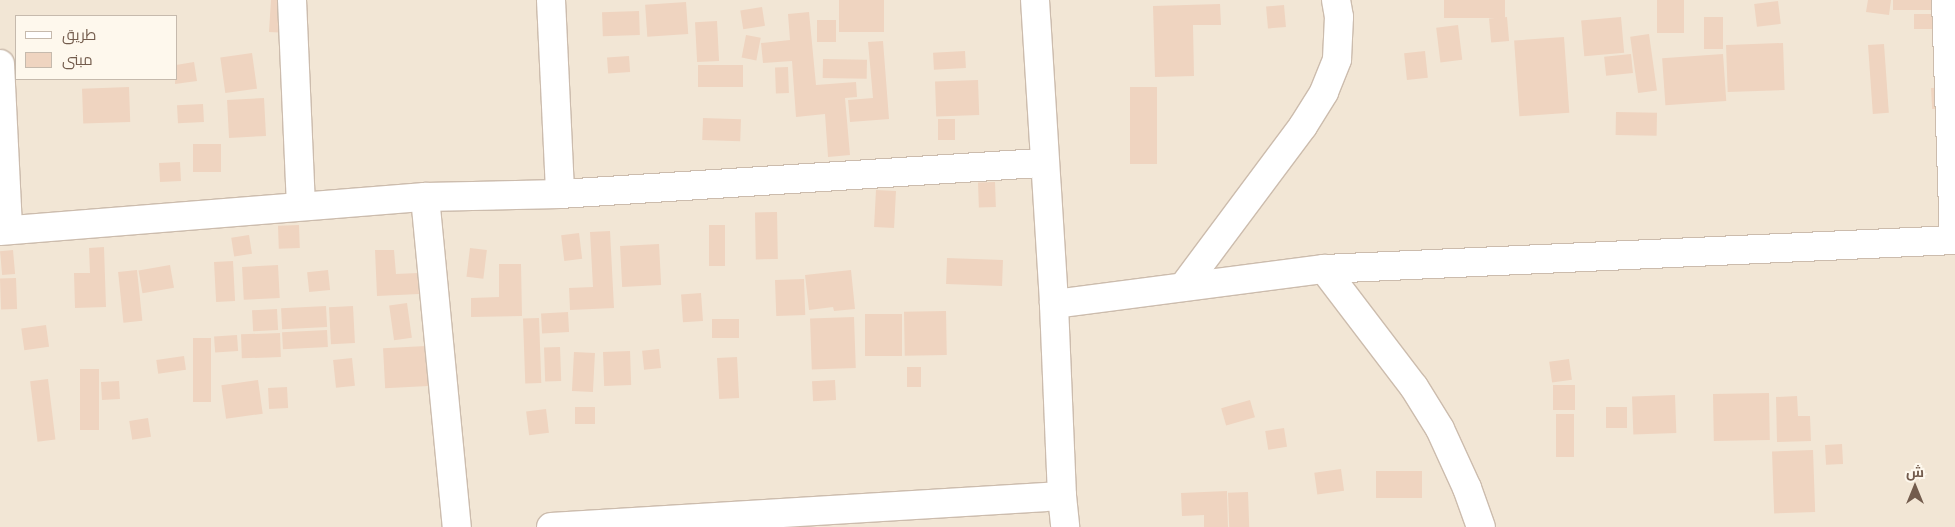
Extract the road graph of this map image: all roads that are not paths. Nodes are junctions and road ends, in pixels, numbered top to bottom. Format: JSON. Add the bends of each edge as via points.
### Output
{"nodes":[{"id":1,"x":292,"y":0,"type":"edge"},
{"id":2,"x":551,"y":0,"type":"edge"},
{"id":3,"x":1035,"y":0,"type":"edge"},
{"id":4,"x":1336,"y":0,"type":"edge"},
{"id":5,"x":1946,"y":0,"type":"edge"},
{"id":6,"x":0,"y":64,"type":"edge"},
{"id":7,"x":1044,"y":163,"type":"junction"},
{"id":8,"x":560,"y":194,"type":"junction"},
{"id":9,"x":425,"y":197,"type":"junction"},
{"id":10,"x":301,"y":205,"type":"junction"},
{"id":11,"x":4,"y":230,"type":"edge"},
{"id":12,"x":1954,"y":240,"type":"edge"},
{"id":13,"x":1324,"y":269,"type":"junction"},
{"id":14,"x":1183,"y":287,"type":"junction"},
{"id":15,"x":1054,"y":304,"type":"junction"},
{"id":16,"x":1062,"y":496,"type":"junction"},
{"id":17,"x":457,"y":527,"type":"edge"},
{"id":18,"x":551,"y":527,"type":"edge"},
{"id":19,"x":1065,"y":527,"type":"edge"},
{"id":20,"x":1481,"y":527,"type":"edge"}],
"edges":[{"from":1,"to":10,"type":"street"},
{"from":2,"to":8,"type":"street"},
{"from":3,"to":7,"type":"street"},
{"from":4,"to":14,"type":"street","via":[[1339,17],[1337,59],[1324,92],[1303,126]]},
{"from":5,"to":12,"type":"street"},
{"from":6,"to":11,"type":"street"},
{"from":7,"to":8,"type":"street"},
{"from":7,"to":15,"type":"street"},
{"from":8,"to":9,"type":"street"},
{"from":9,"to":10,"type":"street"},
{"from":9,"to":17,"type":"street"},
{"from":10,"to":11,"type":"street"},
{"from":12,"to":13,"type":"street"},
{"from":13,"to":14,"type":"street"},
{"from":13,"to":20,"type":"street","via":[[1414,387],[1440,429]]},
{"from":14,"to":15,"type":"street"},
{"from":15,"to":16,"type":"street"},
{"from":16,"to":18,"type":"street"},
{"from":16,"to":19,"type":"street"}]}
